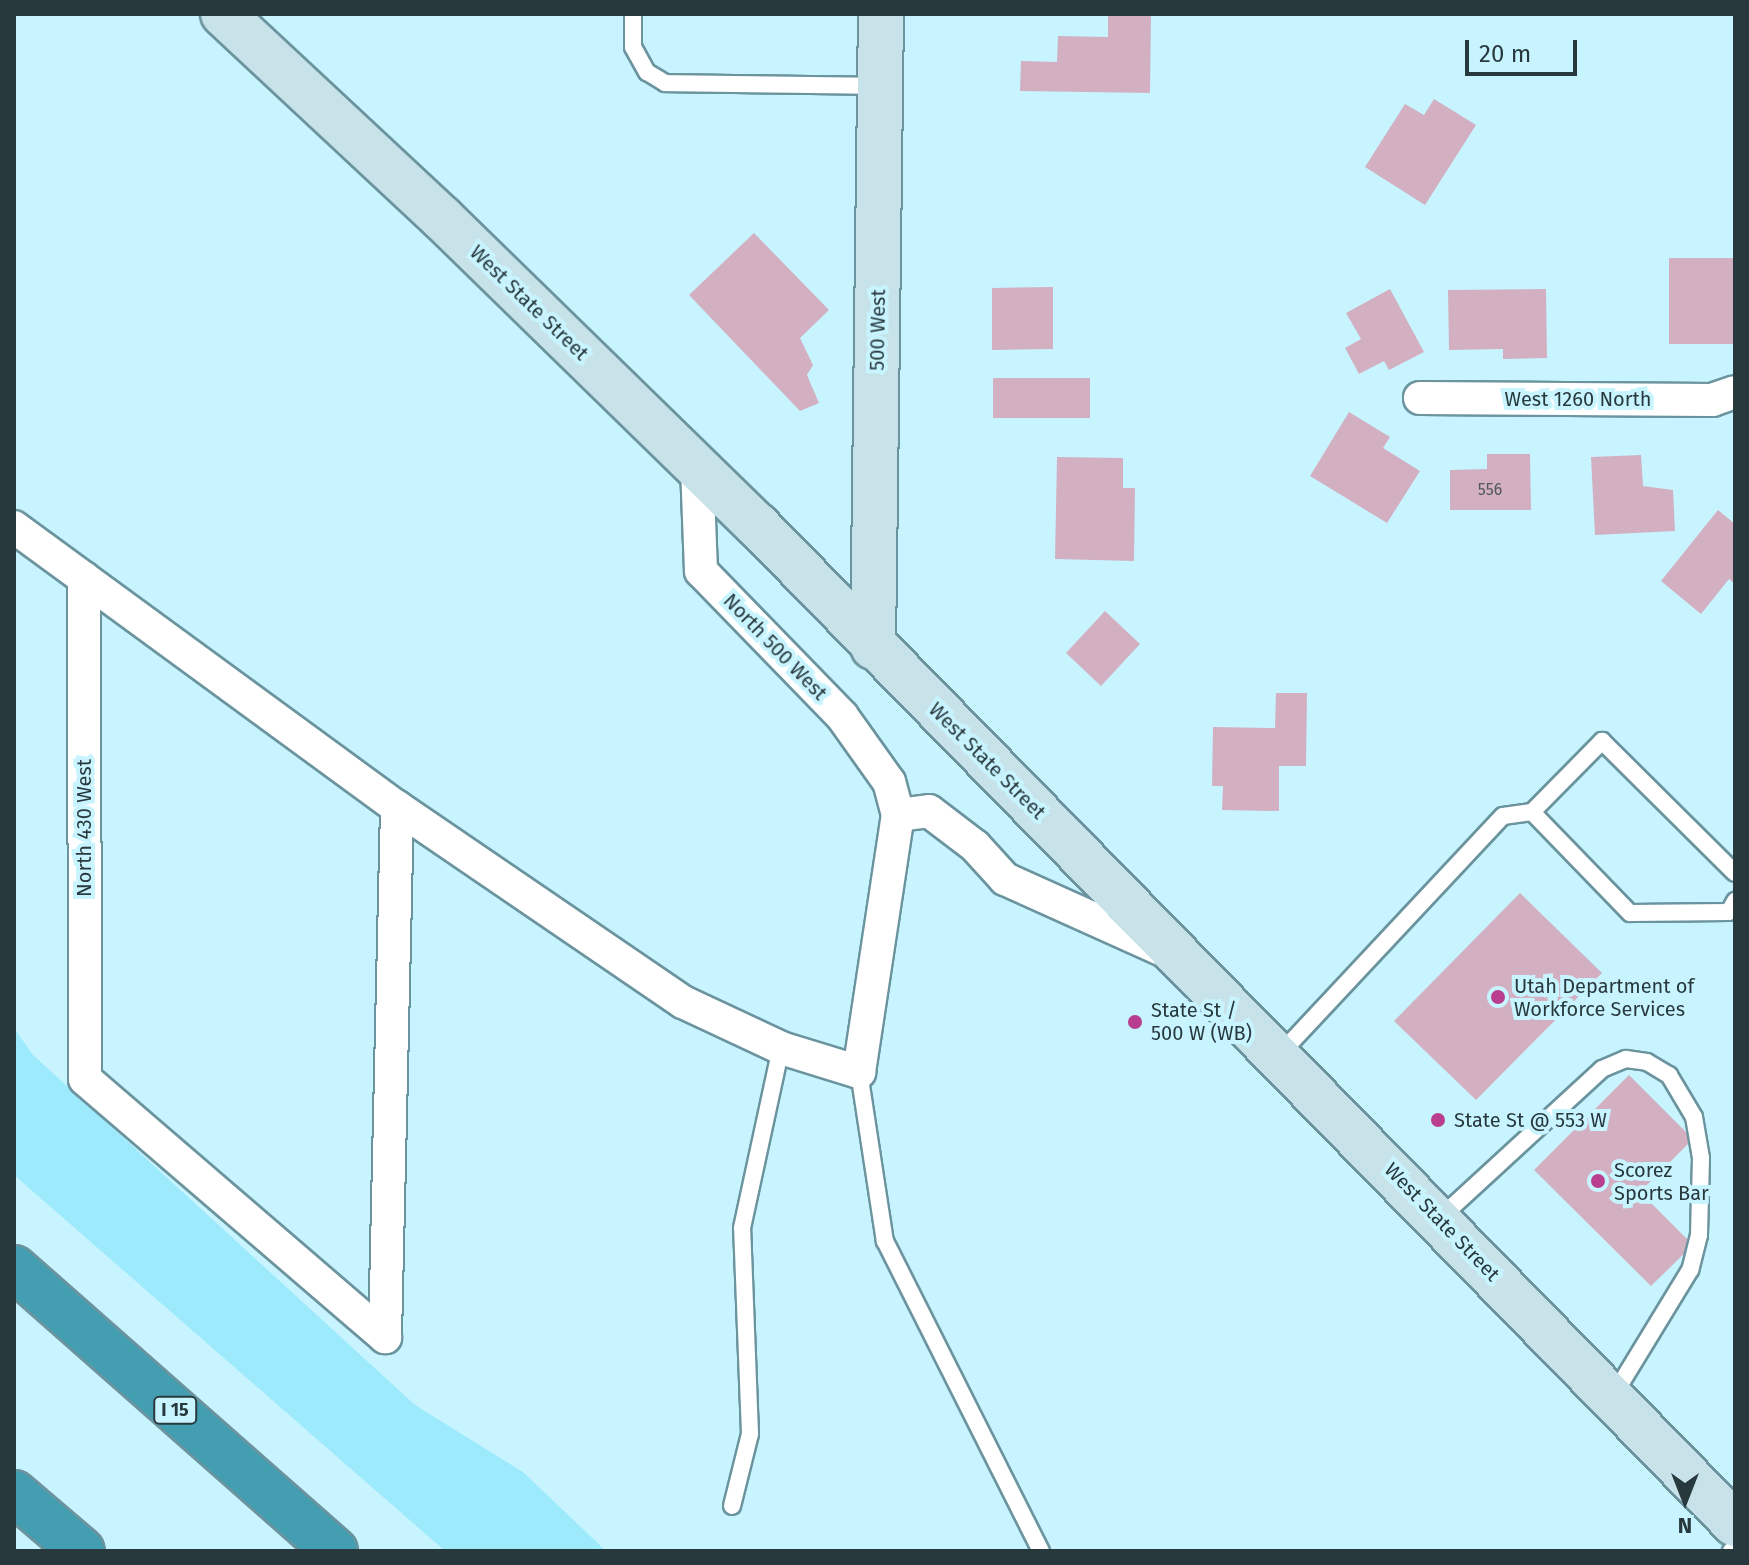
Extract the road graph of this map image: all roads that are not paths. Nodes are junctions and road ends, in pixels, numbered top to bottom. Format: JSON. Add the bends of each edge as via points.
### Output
{"nodes":[{"id":1,"x":223,"y":14,"type":"edge"},
{"id":2,"x":633,"y":14,"type":"edge"},
{"id":3,"x":881,"y":14,"type":"edge"},
{"id":4,"x":881,"y":86,"type":"junction"},
{"id":5,"x":1735,"y":392,"type":"edge"},
{"id":6,"x":1420,"y":398,"type":"dead end"},
{"id":7,"x":697,"y":466,"type":"junction"},
{"id":8,"x":14,"y":527,"type":"edge"},
{"id":9,"x":84,"y":578,"type":"junction"},
{"id":10,"x":873,"y":647,"type":"junction"},
{"id":11,"x":397,"y":807,"type":"junction"},
{"id":12,"x":1532,"y":812,"type":"junction"},
{"id":13,"x":898,"y":815,"type":"junction"},
{"id":14,"x":1735,"y":873,"type":"edge"},
{"id":15,"x":1735,"y":901,"type":"edge"},
{"id":16,"x":1184,"y":960,"type":"junction"},
{"id":17,"x":781,"y":1048,"type":"junction"},
{"id":18,"x":1278,"y":1055,"type":"junction"},
{"id":19,"x":859,"y":1072,"type":"junction"},
{"id":20,"x":1438,"y":1219,"type":"junction"},
{"id":21,"x":14,"y":1268,"type":"edge"},
{"id":22,"x":1612,"y":1397,"type":"junction"},
{"id":23,"x":14,"y":1493,"type":"edge"},
{"id":24,"x":732,"y":1506,"type":"dead end"},
{"id":25,"x":1735,"y":1523,"type":"edge"},
{"id":26,"x":82,"y":1551,"type":"edge"},
{"id":27,"x":335,"y":1551,"type":"edge"},
{"id":28,"x":1041,"y":1551,"type":"edge"}],
"edges":[{"from":1,"to":7,"type":"main road","name":"West State Street"},
{"from":2,"to":4,"type":"lane","via":[[633,47],[647,72],[665,83]]},
{"from":3,"to":4,"type":"main road","name":"500 West"},
{"from":4,"to":10,"type":"main road","name":"500 West"},
{"from":5,"to":6,"type":"street","name":"West 1260 North","via":[[1712,400]]},
{"from":7,"to":10,"type":"main road","name":"West State Street"},
{"from":7,"to":13,"type":"street","name":"North 500 West","via":[[701,571],[842,716],[889,782]]},
{"from":8,"to":9,"type":"street"},
{"from":9,"to":11,"type":"street"},
{"from":9,"to":11,"type":"street","name":"North 430 West","via":[[85,1079],[385,1337]]},
{"from":10,"to":16,"type":"main road","name":"West State Street"},
{"from":11,"to":17,"type":"street","via":[[683,1002]]},
{"from":12,"to":14,"type":"lane","via":[[1602,741]]},
{"from":12,"to":15,"type":"lane","via":[[1630,913],[1729,912]]},
{"from":12,"to":18,"type":"lane","via":[[1503,816]]},
{"from":13,"to":16,"type":"street","via":[[929,811],[975,846],[1005,879]]},
{"from":13,"to":19,"type":"street","name":"North 500 West"},
{"from":16,"to":18,"type":"main road","name":"West State Street"},
{"from":17,"to":19,"type":"street"},
{"from":17,"to":24,"type":"lane","via":[[742,1228],[750,1434]]},
{"from":18,"to":20,"type":"main road","name":"West State Street"},
{"from":19,"to":28,"type":"lane","via":[[885,1241]]},
{"from":20,"to":22,"type":"main road","name":"West State Street"},
{"from":20,"to":22,"type":"lane","via":[[1602,1069],[1626,1059],[1647,1062],[1669,1075],[1694,1117],[1699,1235],[1690,1270]]},
{"from":21,"to":27,"type":"highway","number":"I 15"},
{"from":22,"to":25,"type":"main road","name":"West State Street"},
{"from":23,"to":26,"type":"highway"}]}
